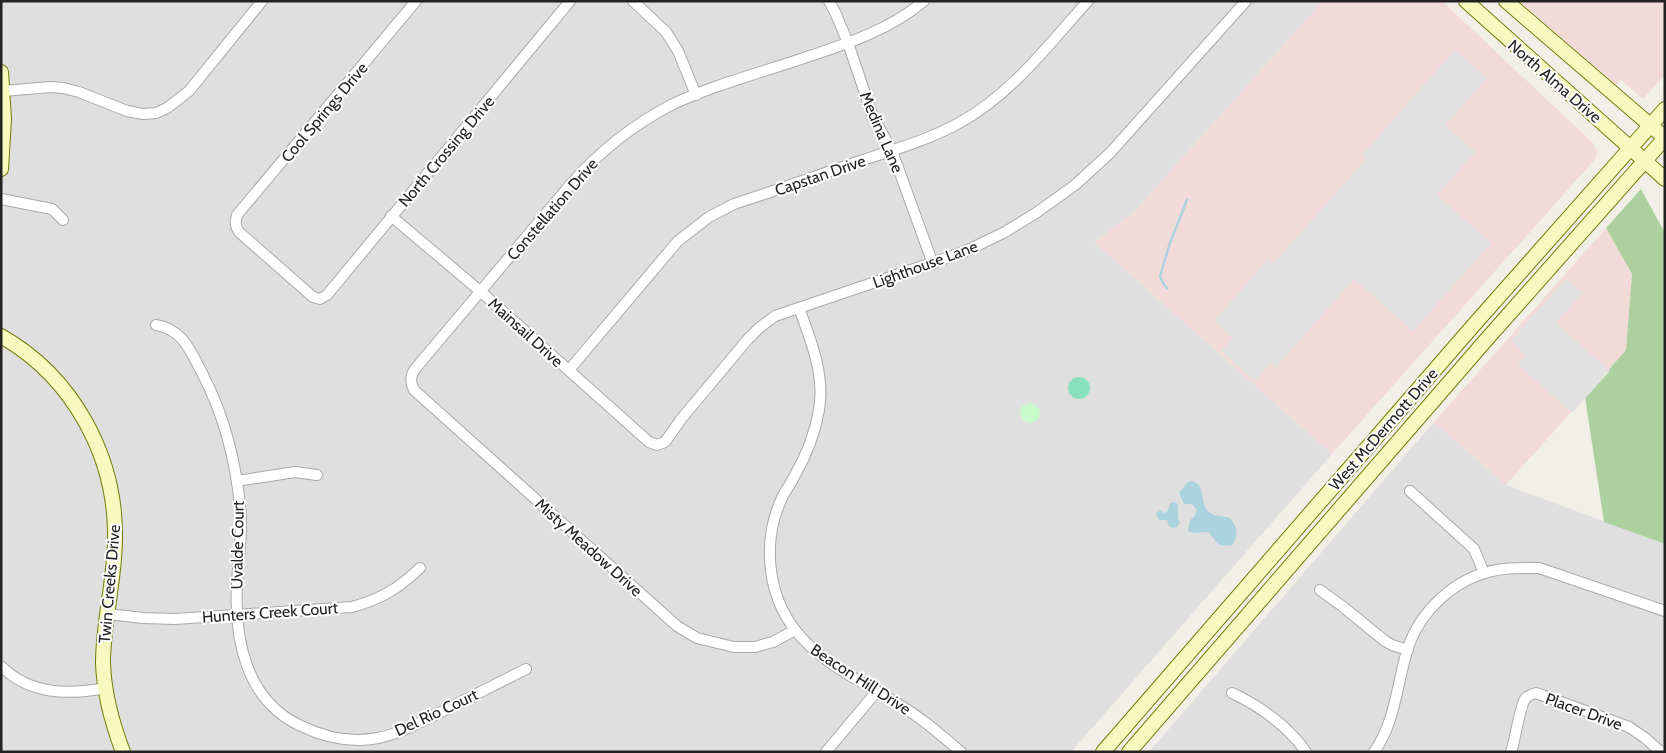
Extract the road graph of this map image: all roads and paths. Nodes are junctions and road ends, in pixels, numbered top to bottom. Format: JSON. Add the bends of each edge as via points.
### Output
{"nodes":[{"id":1,"x":262,"y":1,"type":"edge"},
{"id":2,"x":416,"y":1,"type":"edge"},
{"id":3,"x":570,"y":1,"type":"edge"},
{"id":4,"x":633,"y":1,"type":"edge"},
{"id":5,"x":829,"y":1,"type":"edge"},
{"id":6,"x":924,"y":1,"type":"edge"},
{"id":7,"x":1088,"y":1,"type":"edge"},
{"id":8,"x":1246,"y":1,"type":"edge"},
{"id":9,"x":1466,"y":1,"type":"edge"},
{"id":10,"x":1506,"y":1,"type":"edge"},
{"id":11,"x":848,"y":44,"type":"junction"},
{"id":12,"x":1,"y":72,"type":"edge"},
{"id":13,"x":3,"y":91,"type":"junction"},
{"id":14,"x":696,"y":95,"type":"junction"},
{"id":15,"x":1665,"y":108,"type":"edge"},
{"id":16,"x":1650,"y":125,"type":"junction"},
{"id":17,"x":1665,"y":138,"type":"edge"},
{"id":18,"x":1630,"y":148,"type":"junction"},
{"id":19,"x":892,"y":151,"type":"junction"},
{"id":20,"x":1645,"y":161,"type":"junction"},
{"id":21,"x":1,"y":169,"type":"edge"},
{"id":22,"x":1665,"y":179,"type":"edge"},
{"id":23,"x":1,"y":199,"type":"edge"},
{"id":24,"x":391,"y":216,"type":"junction"},
{"id":25,"x":64,"y":220,"type":"dead end"},
{"id":26,"x":933,"y":264,"type":"junction"},
{"id":27,"x":480,"y":291,"type":"junction"},
{"id":28,"x":320,"y":299,"type":"joint"},
{"id":29,"x":799,"y":308,"type":"junction"},
{"id":30,"x":156,"y":325,"type":"dead end"},
{"id":31,"x":1472,"y":327,"type":"junction"},
{"id":32,"x":1,"y":336,"type":"edge"},
{"id":33,"x":1486,"y":340,"type":"junction"},
{"id":34,"x":569,"y":370,"type":"junction"},
{"id":35,"x":411,"y":382,"type":"joint"},
{"id":36,"x":661,"y":444,"type":"joint"},
{"id":37,"x":317,"y":474,"type":"dead end"},
{"id":38,"x":237,"y":481,"type":"junction"},
{"id":39,"x":1410,"y":491,"type":"dead end"},
{"id":40,"x":420,"y":568,"type":"dead end"},
{"id":41,"x":1484,"y":573,"type":"junction"},
{"id":42,"x":1320,"y":590,"type":"dead end"},
{"id":43,"x":1665,"y":611,"type":"edge"},
{"id":44,"x":108,"y":614,"type":"junction"},
{"id":45,"x":237,"y":614,"type":"junction"},
{"id":46,"x":795,"y":630,"type":"junction"},
{"id":47,"x":1408,"y":650,"type":"junction"},
{"id":48,"x":1,"y":666,"type":"edge"},
{"id":49,"x":526,"y":669,"type":"dead end"},
{"id":50,"x":105,"y":688,"type":"junction"},
{"id":51,"x":877,"y":691,"type":"junction"},
{"id":52,"x":1232,"y":693,"type":"dead end"},
{"id":53,"x":123,"y":752,"type":"edge"},
{"id":54,"x":826,"y":752,"type":"edge"},
{"id":55,"x":961,"y":752,"type":"edge"},
{"id":56,"x":1103,"y":752,"type":"edge"},
{"id":57,"x":1129,"y":752,"type":"edge"},
{"id":58,"x":1306,"y":752,"type":"edge"},
{"id":59,"x":1374,"y":752,"type":"edge"},
{"id":60,"x":1511,"y":752,"type":"edge"},
{"id":61,"x":1662,"y":752,"type":"edge"}],
"edges":[{"from":1,"to":13,"type":"street","via":[[189,91],[167,108],[156,112],[127,111],[63,88]]},
{"from":2,"to":28,"type":"street","name":"Cool Springs Drive","via":[[237,215],[235,224],[239,232],[310,295]]},
{"from":3,"to":24,"type":"street","name":"North Crossing Drive"},
{"from":4,"to":14,"type":"street","via":[[670,38]]},
{"from":5,"to":11,"type":"street","name":"Medina Lane"},
{"from":6,"to":11,"type":"street","name":"Constellation Drive","via":[[903,17]]},
{"from":7,"to":19,"type":"street","name":"Capstan Drive","via":[[1035,60],[981,108],[959,123]]},
{"from":8,"to":26,"type":"street","name":"Lighthouse Lane","via":[[1121,142],[1075,185],[1005,232]]},
{"from":9,"to":18,"type":"main road","name":"North Alma Drive"},
{"from":10,"to":16,"type":"main road","name":"North Alma Drive"},
{"from":11,"to":14,"type":"street","name":"Constellation Drive"},
{"from":11,"to":19,"type":"street","name":"Medina Lane","via":[[873,117]]},
{"from":12,"to":13,"type":"main road"},
{"from":13,"to":21,"type":"main road"},
{"from":14,"to":27,"type":"street","name":"Constellation Drive","via":[[641,123],[585,168]]},
{"from":15,"to":16,"type":"main road","name":"West McDermott Drive"},
{"from":16,"to":17,"type":"main road","name":"North Alma Drive"},
{"from":16,"to":18,"type":"main road","name":"West McDermott Drive"},
{"from":17,"to":20,"type":"main road","name":"West McDermott Drive"},
{"from":18,"to":20,"type":"main road","name":"North Alma Drive"},
{"from":18,"to":31,"type":"main road","name":"West McDermott Drive"},
{"from":19,"to":26,"type":"street","name":"Medina Lane"},
{"from":19,"to":34,"type":"street","name":"Capstan Drive","via":[[734,204],[710,217],[678,241]]},
{"from":20,"to":22,"type":"main road","name":"North Alma Drive"},
{"from":20,"to":33,"type":"main road","name":"West McDermott Drive"},
{"from":23,"to":25,"type":"street","via":[[52,209]]},
{"from":24,"to":27,"type":"street","name":"Mainsail Drive"},
{"from":24,"to":28,"type":"street","name":"North Crossing Drive"},
{"from":26,"to":29,"type":"street","name":"Lighthouse Lane"},
{"from":27,"to":34,"type":"street","name":"Mainsail Drive"},
{"from":27,"to":35,"type":"street","name":"Constellation Drive","via":[[415,369]]},
{"from":29,"to":36,"type":"street","name":"Lighthouse Lane","via":[[775,316],[759,328]]},
{"from":29,"to":46,"type":"street","name":"Beacon Hill Drive","via":[[816,358],[820,409],[804,459],[776,511],[769,555],[777,594]]},
{"from":30,"to":38,"type":"street","name":"Uvalde Court","via":[[166,327],[181,337],[192,354],[220,413]]},
{"from":31,"to":33,"type":"main road"},
{"from":31,"to":56,"type":"main road","name":"West McDermott Drive"},
{"from":32,"to":44,"type":"main road","name":"Twin Creeks Drive","via":[[53,376],[80,412],[101,454],[110,484],[115,523]]},
{"from":33,"to":57,"type":"main road","name":"West McDermott Drive"},
{"from":34,"to":36,"type":"street","name":"Mainsail Drive","via":[[649,442]]},
{"from":35,"to":46,"type":"street","name":"Misty Meadow Drive","via":[[414,390],[677,626],[697,638],[734,647],[755,647],[773,642]]},
{"from":37,"to":38,"type":"street","via":[[295,472]]},
{"from":38,"to":45,"type":"street","name":"Uvalde Court","via":[[241,542]]},
{"from":39,"to":41,"type":"street","via":[[1474,549]]},
{"from":40,"to":45,"type":"street","name":"Hunters Creek Court","via":[[386,595],[352,607]]},
{"from":41,"to":43,"type":"street","via":[[1539,568]]},
{"from":41,"to":47,"type":"street","via":[[1450,591],[1430,609]]},
{"from":42,"to":47,"type":"street","via":[[1385,641]]},
{"from":44,"to":45,"type":"street","name":"Hunters Creek Court","via":[[159,619]]},
{"from":44,"to":50,"type":"main road","name":"Twin Creeks Drive","via":[[103,662]]},
{"from":45,"to":49,"type":"street","name":"Del Rio Court","via":[[244,659],[266,698],[298,725],[335,738],[366,740],[406,729]]},
{"from":46,"to":51,"type":"street","name":"Beacon Hill Drive","via":[[813,650]]},
{"from":47,"to":59,"type":"street","via":[[1382,741]]},
{"from":48,"to":50,"type":"street","via":[[17,679],[46,691],[78,692]]},
{"from":50,"to":53,"type":"main road","name":"Twin Creeks Drive"},
{"from":51,"to":54,"type":"street"},
{"from":51,"to":55,"type":"street","name":"Beacon Hill Drive","via":[[920,718]]},
{"from":52,"to":58,"type":"street","via":[[1249,701],[1286,729]]},
{"from":60,"to":61,"type":"street","name":"Placer Drive","via":[[1523,704],[1536,694],[1629,727]]}]}
